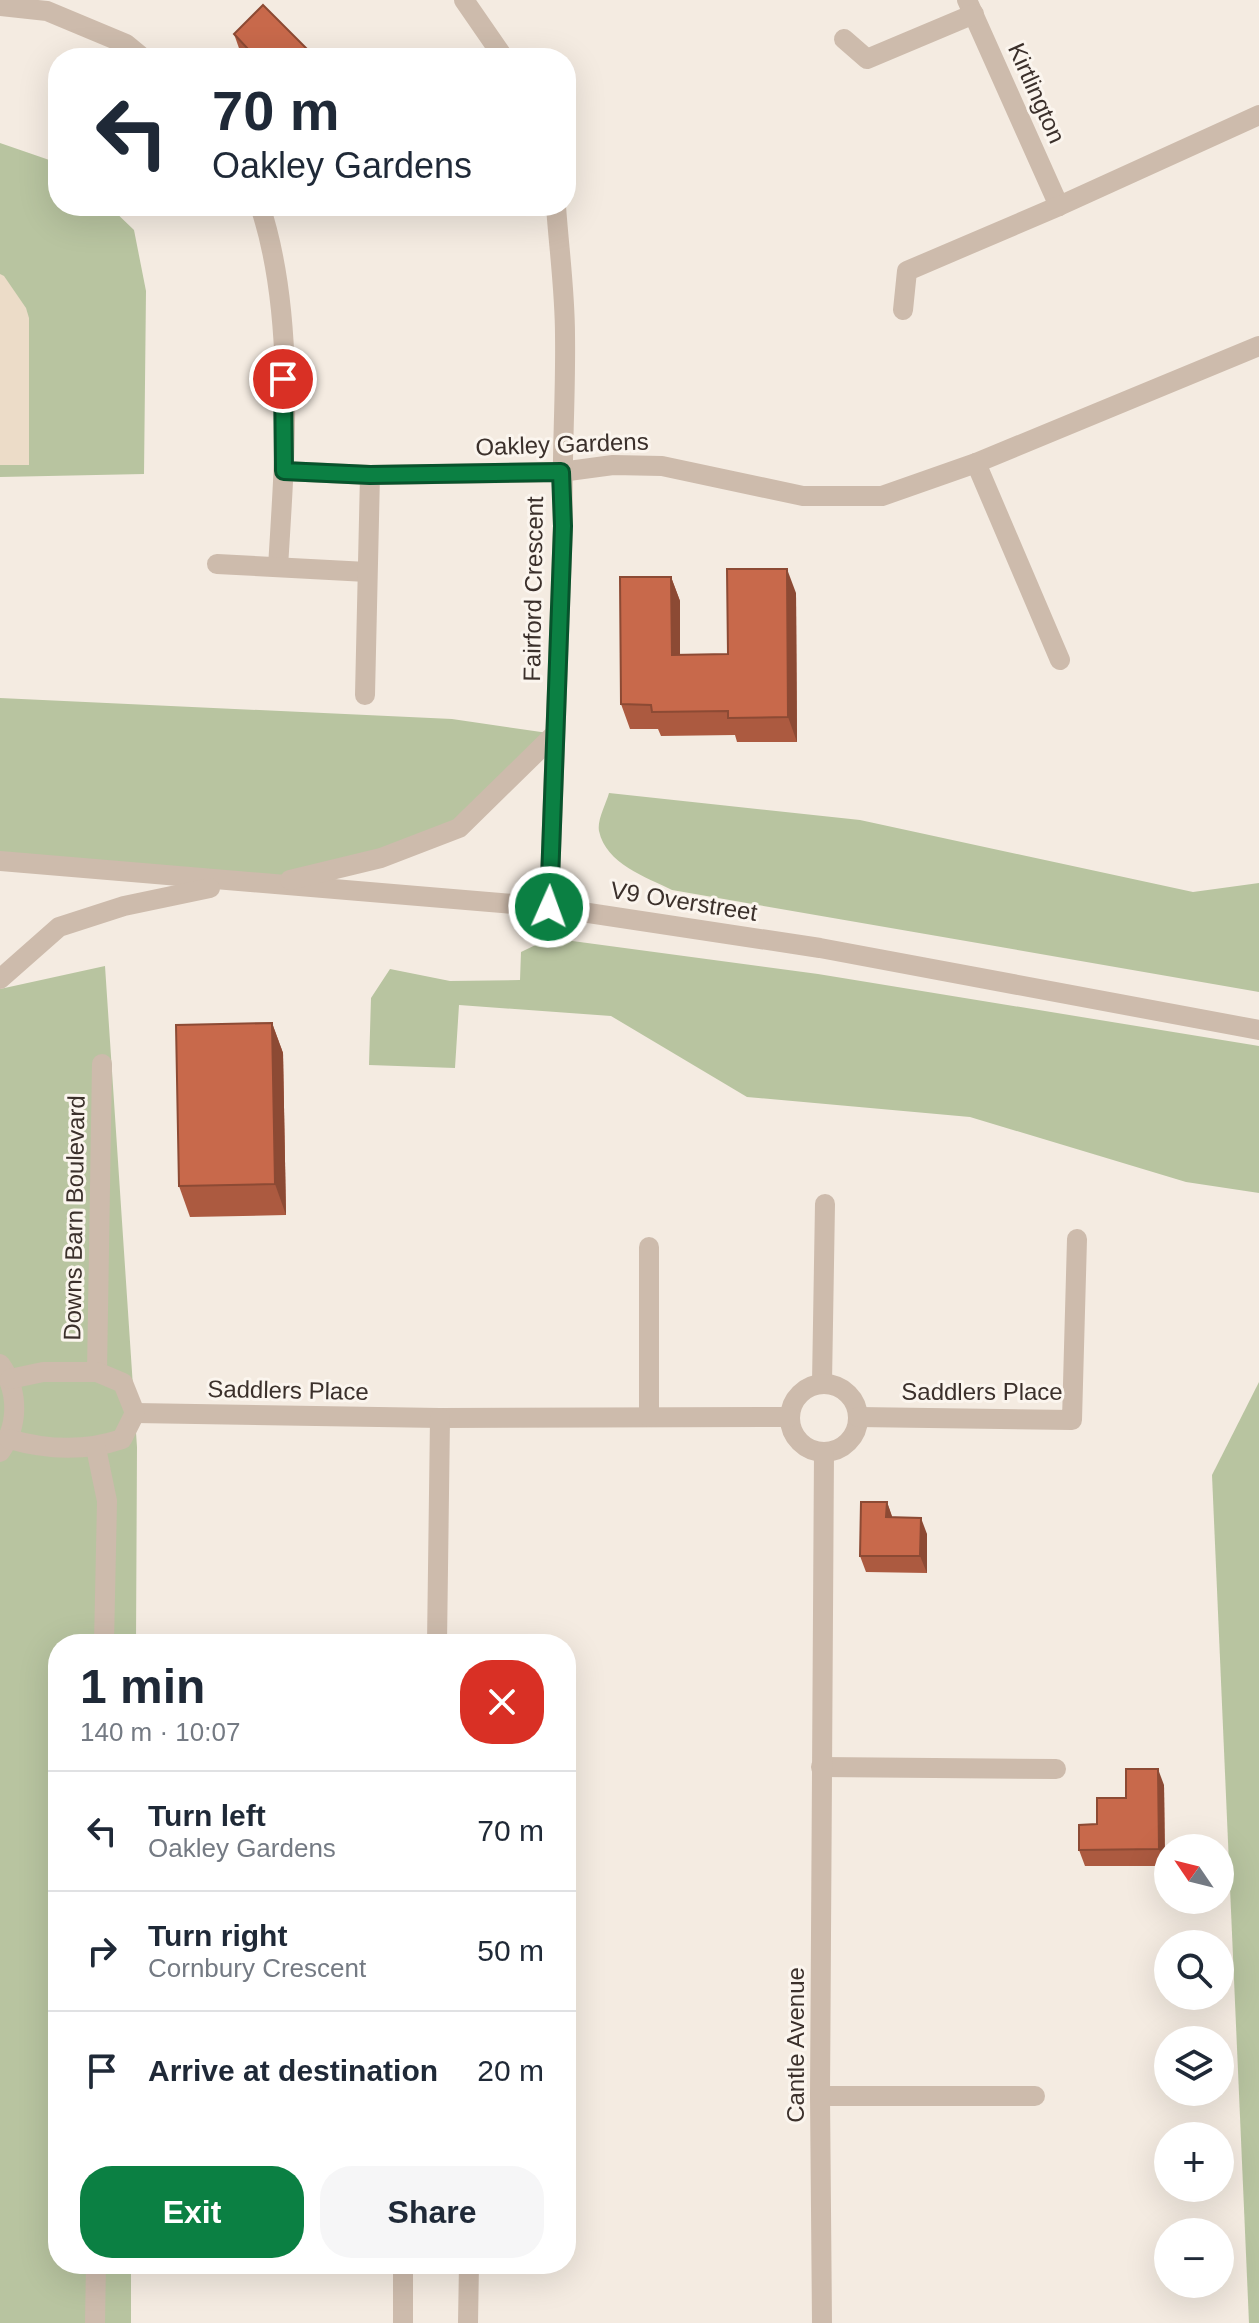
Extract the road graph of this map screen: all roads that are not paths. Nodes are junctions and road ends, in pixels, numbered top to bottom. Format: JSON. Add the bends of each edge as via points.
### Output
{"nodes":[{"id":1,"x":464,"y":0,"type":"edge"},
{"id":2,"x":0,"y":6,"type":"edge"},
{"id":3,"x":970,"y":7,"type":"edge"},
{"id":4,"x":844,"y":39,"type":"dead end"},
{"id":5,"x":131,"y":48,"type":"edge"},
{"id":6,"x":497,"y":48,"type":"edge"},
{"id":7,"x":1259,"y":115,"type":"edge"},
{"id":8,"x":1059,"y":206,"type":"junction"},
{"id":9,"x":263,"y":216,"type":"edge"},
{"id":10,"x":557,"y":216,"type":"edge"},
{"id":11,"x":903,"y":310,"type":"dead end"},
{"id":12,"x":1259,"y":346,"type":"edge"},
{"id":13,"x":976,"y":463,"type":"junction"},
{"id":14,"x":284,"y":471,"type":"junction"},
{"id":15,"x":561,"y":472,"type":"junction"},
{"id":16,"x":370,"y":475,"type":"junction"},
{"id":17,"x":217,"y":564,"type":"dead end"},
{"id":18,"x":278,"y":567,"type":"junction"},
{"id":19,"x":367,"y":572,"type":"junction"},
{"id":20,"x":1060,"y":660,"type":"dead end"},
{"id":21,"x":365,"y":695,"type":"dead end"},
{"id":22,"x":555,"y":734,"type":"junction"},
{"id":23,"x":0,"y":861,"type":"edge"},
{"id":24,"x":237,"y":882,"type":"junction"},
{"id":25,"x":270,"y":884,"type":"junction"},
{"id":26,"x":549,"y":907,"type":"junction"},
{"id":27,"x":0,"y":979,"type":"edge"},
{"id":28,"x":1259,"y":1030,"type":"edge"},
{"id":29,"x":102,"y":1064,"type":"dead end"},
{"id":30,"x":825,"y":1204,"type":"dead end"},
{"id":31,"x":1077,"y":1239,"type":"dead end"},
{"id":32,"x":649,"y":1247,"type":"dead end"},
{"id":33,"x":5,"y":1372,"type":"edge"},
{"id":34,"x":97,"y":1372,"type":"junction"},
{"id":35,"x":822,"y":1383,"type":"junction"},
{"id":36,"x":135,"y":1413,"type":"junction"},
{"id":37,"x":649,"y":1417,"type":"junction"},
{"id":38,"x":789,"y":1417,"type":"junction"},
{"id":39,"x":858,"y":1417,"type":"junction"},
{"id":40,"x":440,"y":1418,"type":"junction"},
{"id":41,"x":4,"y":1445,"type":"edge"},
{"id":42,"x":96,"y":1448,"type":"junction"},
{"id":43,"x":824,"y":1452,"type":"junction"},
{"id":44,"x":104,"y":1634,"type":"edge"},
{"id":45,"x":437,"y":1634,"type":"edge"},
{"id":46,"x":821,"y":1767,"type":"junction"},
{"id":47,"x":1056,"y":1769,"type":"dead end"},
{"id":48,"x":820,"y":2096,"type":"junction"},
{"id":49,"x":1035,"y":2096,"type":"dead end"},
{"id":50,"x":96,"y":2274,"type":"edge"},
{"id":51,"x":403,"y":2274,"type":"edge"},
{"id":52,"x":469,"y":2274,"type":"edge"},
{"id":53,"x":95,"y":2323,"type":"edge"},
{"id":54,"x":403,"y":2323,"type":"edge"},
{"id":55,"x":468,"y":2323,"type":"edge"},
{"id":56,"x":822,"y":2323,"type":"edge"}],
"edges":[{"from":1,"to":6,"type":"street"},
{"from":2,"to":5,"type":"street","via":[[47,11]]},
{"from":3,"to":4,"type":"street","via":[[867,59]]},
{"from":3,"to":8,"type":"street","name":"Kirtlington"},
{"from":7,"to":8,"type":"street"},
{"from":8,"to":11,"type":"street","via":[[907,271]]},
{"from":9,"to":14,"type":"street","via":[[282,318]]},
{"from":10,"to":15,"type":"street","name":"Fairford Crescent","via":[[565,330]]},
{"from":12,"to":13,"type":"street","name":"Oakley Gardens"},
{"from":13,"to":15,"type":"street","name":"Oakley Gardens","via":[[882,496],[803,496],[662,466]]},
{"from":13,"to":20,"type":"street"},
{"from":14,"to":16,"type":"street","name":"Oakley Gardens"},
{"from":14,"to":18,"type":"street"},
{"from":15,"to":16,"type":"street","name":"Oakley Gardens"},
{"from":15,"to":22,"type":"street","name":"Fairford Crescent"},
{"from":16,"to":19,"type":"street"},
{"from":17,"to":18,"type":"street"},
{"from":18,"to":19,"type":"street"},
{"from":19,"to":21,"type":"street"},
{"from":22,"to":25,"type":"street","via":[[459,828],[381,858]]},
{"from":22,"to":26,"type":"street","name":"Fairford Crescent"},
{"from":23,"to":24,"type":"street","name":"V9 Overstreet"},
{"from":24,"to":25,"type":"street","name":"V9 Overstreet"},
{"from":24,"to":27,"type":"street","via":[[124,906],[59,927]]},
{"from":25,"to":26,"type":"street","name":"V9 Overstreet"},
{"from":26,"to":28,"type":"street","name":"V9 Overstreet","via":[[820,948]]},
{"from":29,"to":34,"type":"street","name":"Downs Barn Boulevard"},
{"from":30,"to":35,"type":"street"},
{"from":31,"to":39,"type":"street","name":"Saddlers Place","via":[[1072,1420]]},
{"from":32,"to":37,"type":"street"},
{"from":33,"to":34,"type":"street"},
{"from":33,"to":41,"type":"street","via":[[15,1409]]},
{"from":34,"to":36,"type":"street","via":[[123,1383]]},
{"from":35,"to":38,"type":"street","via":[[803,1390]]},
{"from":35,"to":39,"type":"street","via":[[843,1389]]},
{"from":36,"to":40,"type":"street","name":"Saddlers Place"},
{"from":36,"to":42,"type":"street","via":[[122,1439]]},
{"from":37,"to":38,"type":"street","name":"Saddlers Place"},
{"from":37,"to":40,"type":"street","name":"Saddlers Place"},
{"from":38,"to":43,"type":"street","via":[[803,1445]]},
{"from":39,"to":43,"type":"street","via":[[852,1438],[835,1451]]},
{"from":40,"to":45,"type":"street"},
{"from":41,"to":42,"type":"street"},
{"from":42,"to":44,"type":"street","via":[[107,1501]]},
{"from":43,"to":46,"type":"street","name":"Cantle Avenue"},
{"from":46,"to":47,"type":"street"},
{"from":46,"to":48,"type":"street","name":"Cantle Avenue"},
{"from":48,"to":49,"type":"street"},
{"from":48,"to":56,"type":"street","name":"Cantle Avenue"},
{"from":50,"to":53,"type":"street"},
{"from":51,"to":54,"type":"street"},
{"from":52,"to":55,"type":"street"}]}
